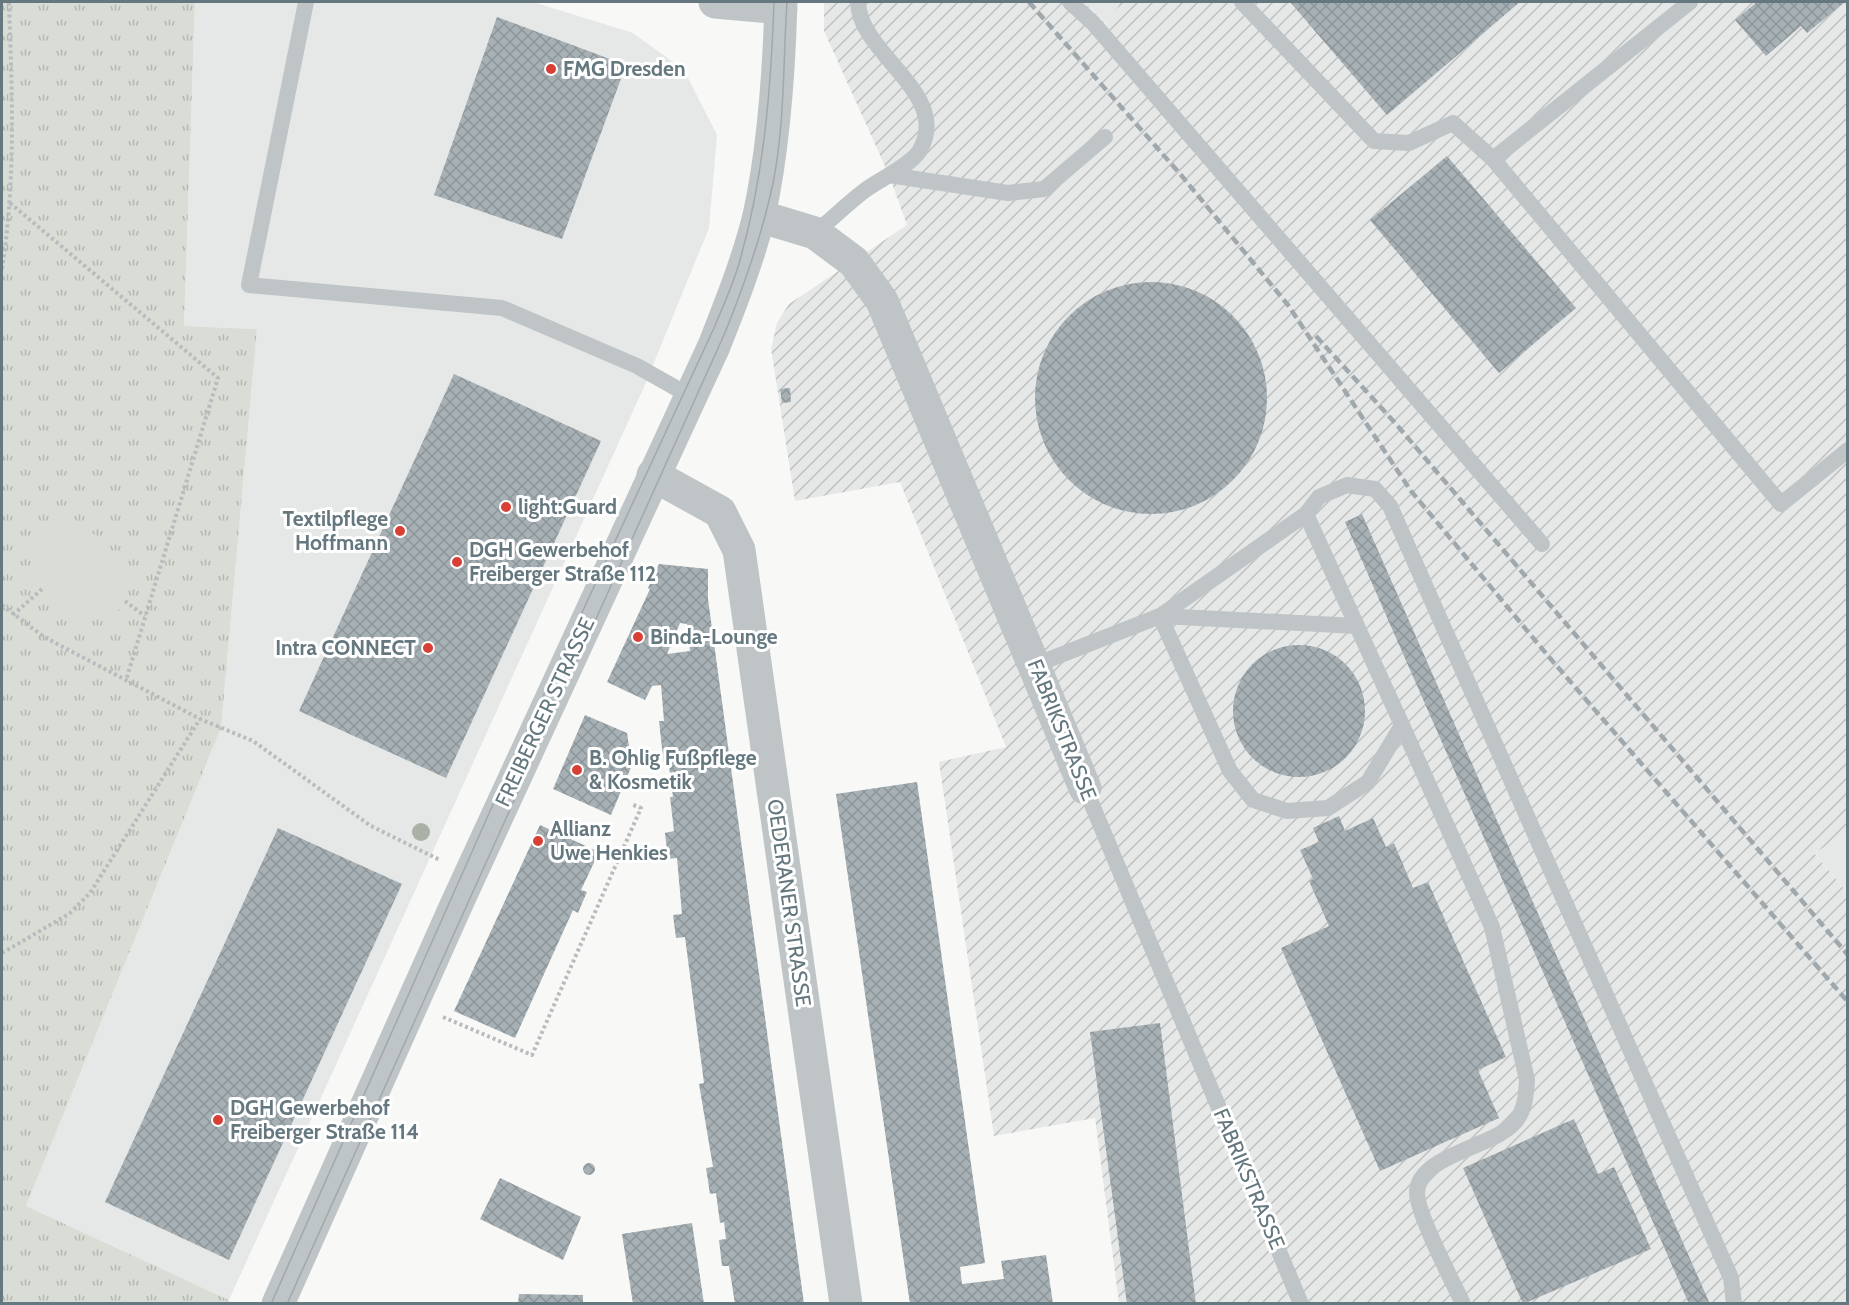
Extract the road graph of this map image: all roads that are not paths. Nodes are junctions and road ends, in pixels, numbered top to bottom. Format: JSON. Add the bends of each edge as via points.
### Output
{"nodes":[{"id":1,"x":306,"y":2,"type":"edge"},
{"id":2,"x":715,"y":2,"type":"edge"},
{"id":3,"x":858,"y":2,"type":"edge"},
{"id":4,"x":1070,"y":2,"type":"edge"},
{"id":5,"x":1242,"y":2,"type":"edge"},
{"id":6,"x":1690,"y":2,"type":"edge"},
{"id":7,"x":781,"y":5,"type":"edge"},
{"id":8,"x":1105,"y":137,"type":"dead end"},
{"id":9,"x":1493,"y":159,"type":"junction"},
{"id":10,"x":889,"y":176,"type":"junction"},
{"id":11,"x":759,"y":216,"type":"junction"},
{"id":12,"x":815,"y":233,"type":"junction"},
{"id":13,"x":690,"y":396,"type":"junction"},
{"id":14,"x":1848,"y":450,"type":"edge"},
{"id":15,"x":653,"y":475,"type":"junction"},
{"id":16,"x":1306,"y":514,"type":"junction"},
{"id":17,"x":1542,"y":544,"type":"dead end"},
{"id":18,"x":1160,"y":616,"type":"junction"},
{"id":19,"x":1357,"y":626,"type":"junction"},
{"id":20,"x":1035,"y":665,"type":"junction"},
{"id":21,"x":1402,"y":725,"type":"junction"},
{"id":22,"x":1085,"y":788,"type":"joint"},
{"id":23,"x":278,"y":1304,"type":"edge"},
{"id":24,"x":846,"y":1304,"type":"edge"},
{"id":25,"x":1301,"y":1304,"type":"edge"},
{"id":26,"x":1463,"y":1304,"type":"edge"},
{"id":27,"x":1734,"y":1304,"type":"edge"}],
"edges":[{"from":1,"to":13,"type":"lane","via":[[249,285],[502,308],[637,366]]},
{"from":2,"to":7,"type":"street"},
{"from":3,"to":10,"type":"lane","via":[[868,32],[922,102],[927,127],[920,152]]},
{"from":4,"to":17,"type":"lane","via":[[1093,23]]},
{"from":5,"to":9,"type":"lane","via":[[1374,141],[1409,143],[1453,123]]},
{"from":6,"to":9,"type":"lane"},
{"from":7,"to":11,"type":"street","name":"FREIBERGER STRASSE","via":[[772,128]]},
{"from":8,"to":10,"type":"lane","via":[[1044,189],[1008,193]]},
{"from":9,"to":14,"type":"lane","via":[[1782,504]]},
{"from":10,"to":12,"type":"lane","via":[[865,190]]},
{"from":11,"to":12,"type":"street","name":"FABRIKSTRASSE"},
{"from":11,"to":13,"type":"street","name":"FREIBERGER STRASSE","via":[[734,297]]},
{"from":12,"to":20,"type":"street","name":"FABRIKSTRASSE","via":[[854,262],[882,301]]},
{"from":13,"to":15,"type":"street","name":"FREIBERGER STRASSE"},
{"from":15,"to":23,"type":"street","name":"FREIBERGER STRASSE"},
{"from":15,"to":24,"type":"street","name":"OEDERANER STRASSE","via":[[720,512],[739,550]]},
{"from":16,"to":18,"type":"lane"},
{"from":16,"to":19,"type":"lane"},
{"from":16,"to":27,"type":"lane","via":[[1319,497],[1347,485],[1375,489],[1390,506],[1731,1278]]},
{"from":18,"to":19,"type":"lane"},
{"from":18,"to":20,"type":"lane"},
{"from":18,"to":21,"type":"lane","via":[[1230,771],[1253,800],[1287,811],[1328,808],[1368,782]]},
{"from":19,"to":21,"type":"lane"},
{"from":20,"to":22,"type":"street","name":"FABRIKSTRASSE"},
{"from":21,"to":26,"type":"lane","via":[[1492,927],[1527,1080],[1525,1104],[1514,1124],[1435,1164],[1417,1193]]},
{"from":22,"to":25,"type":"lane","name":"FABRIKSTRASSE"}]}
